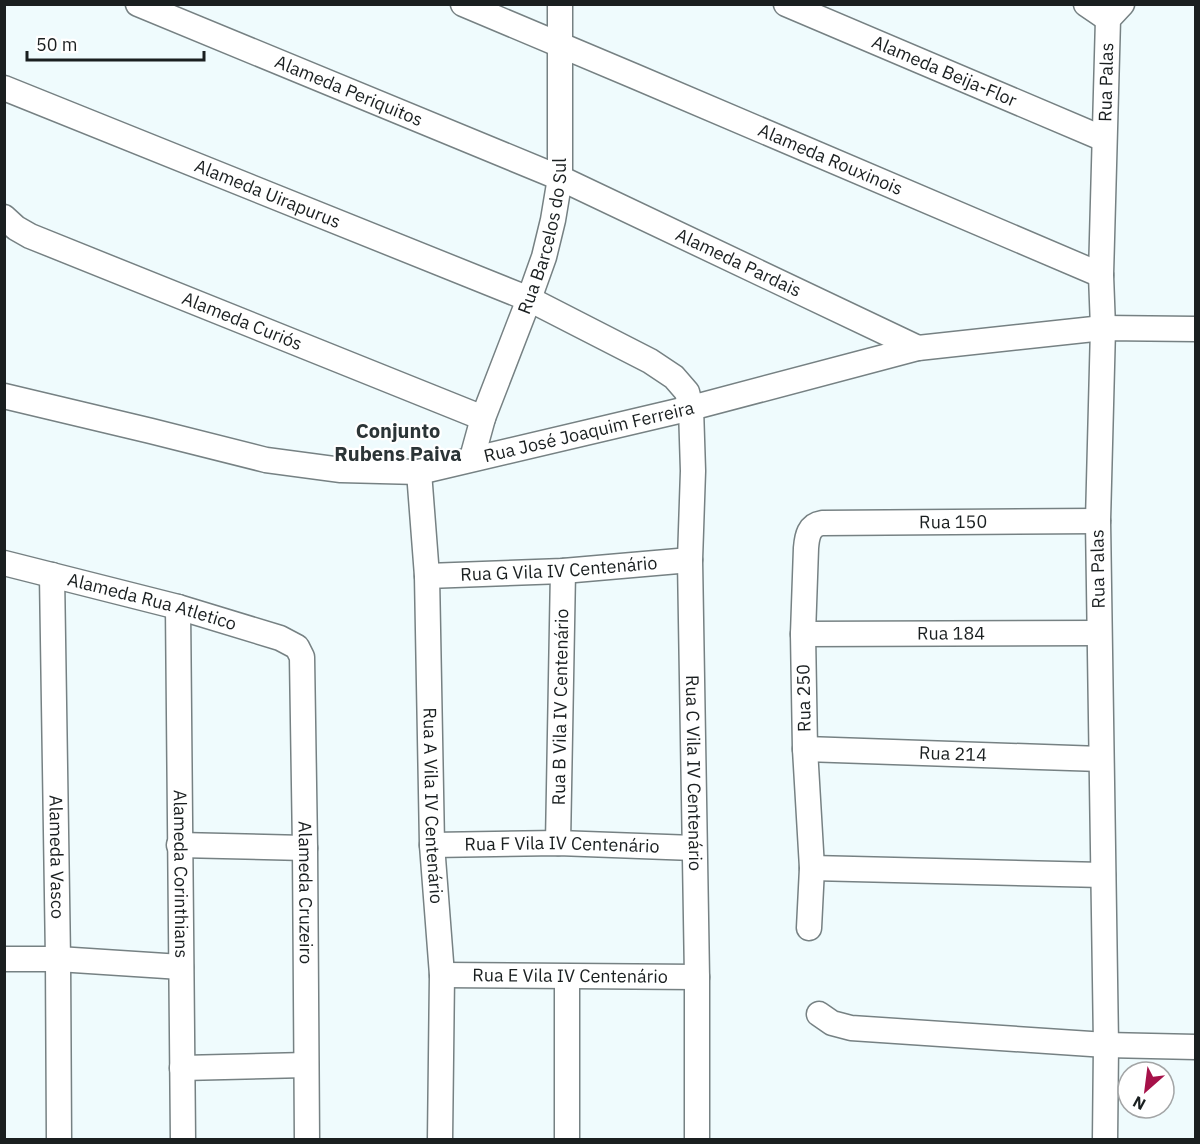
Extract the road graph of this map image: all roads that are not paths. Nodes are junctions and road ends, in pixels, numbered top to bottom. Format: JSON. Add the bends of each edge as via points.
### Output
{"nodes":[{"id":1,"x":138,"y":4,"type":"edge"},
{"id":2,"x":463,"y":4,"type":"edge"},
{"id":3,"x":560,"y":4,"type":"edge"},
{"id":4,"x":786,"y":4,"type":"edge"},
{"id":5,"x":1086,"y":4,"type":"edge"},
{"id":6,"x":1115,"y":12,"type":"edge"},
{"id":7,"x":560,"y":44,"type":"junction"},
{"id":8,"x":4,"y":88,"type":"edge"},
{"id":9,"x":1104,"y":139,"type":"junction"},
{"id":10,"x":560,"y":178,"type":"junction"},
{"id":11,"x":5,"y":217,"type":"edge"},
{"id":12,"x":1101,"y":275,"type":"junction"},
{"id":13,"x":529,"y":299,"type":"junction"},
{"id":14,"x":1103,"y":328,"type":"junction"},
{"id":15,"x":1196,"y":329,"type":"edge"},
{"id":16,"x":918,"y":348,"type":"junction"},
{"id":17,"x":4,"y":396,"type":"edge"},
{"id":18,"x":691,"y":408,"type":"junction"},
{"id":19,"x":483,"y":418,"type":"junction"},
{"id":20,"x":472,"y":458,"type":"junction"},
{"id":21,"x":418,"y":472,"type":"junction"},
{"id":22,"x":1098,"y":521,"type":"junction"},
{"id":23,"x":810,"y":530,"type":"joint"},
{"id":24,"x":690,"y":560,"type":"junction"},
{"id":25,"x":4,"y":563,"type":"edge"},
{"id":26,"x":563,"y":571,"type":"junction"},
{"id":27,"x":52,"y":575,"type":"junction"},
{"id":28,"x":427,"y":576,"type":"junction"},
{"id":29,"x":178,"y":607,"type":"junction"},
{"id":30,"x":1099,"y":633,"type":"junction"},
{"id":31,"x":803,"y":634,"type":"junction"},
{"id":32,"x":297,"y":647,"type":"joint"},
{"id":33,"x":805,"y":749,"type":"junction"},
{"id":34,"x":1101,"y":759,"type":"junction"},
{"id":35,"x":558,"y":843,"type":"junction"},
{"id":36,"x":179,"y":845,"type":"junction"},
{"id":37,"x":432,"y":845,"type":"junction"},
{"id":38,"x":305,"y":848,"type":"junction"},
{"id":39,"x":694,"y":848,"type":"junction"},
{"id":40,"x":812,"y":868,"type":"junction"},
{"id":41,"x":1103,"y":875,"type":"junction"},
{"id":42,"x":809,"y":928,"type":"dead end"},
{"id":43,"x":4,"y":959,"type":"edge"},
{"id":44,"x":58,"y":959,"type":"junction"},
{"id":45,"x":181,"y":967,"type":"junction"},
{"id":46,"x":442,"y":975,"type":"junction"},
{"id":47,"x":567,"y":976,"type":"junction"},
{"id":48,"x":697,"y":977,"type":"junction"},
{"id":49,"x":819,"y":1014,"type":"dead end"},
{"id":50,"x":1106,"y":1045,"type":"junction"},
{"id":51,"x":1196,"y":1047,"type":"edge"},
{"id":52,"x":306,"y":1065,"type":"junction"},
{"id":53,"x":182,"y":1068,"type":"junction"},
{"id":54,"x":59,"y":1140,"type":"edge"},
{"id":55,"x":183,"y":1140,"type":"edge"},
{"id":56,"x":307,"y":1140,"type":"edge"},
{"id":57,"x":440,"y":1140,"type":"edge"},
{"id":58,"x":567,"y":1140,"type":"edge"},
{"id":59,"x":697,"y":1140,"type":"edge"},
{"id":60,"x":1105,"y":1140,"type":"edge"}],
"edges":[{"from":1,"to":10,"type":"street","name":"Alameda Periquitos"},
{"from":2,"to":7,"type":"street","name":"Alameda Rouxinois"},
{"from":3,"to":7,"type":"street","name":"Rua Barcelos do Sul"},
{"from":4,"to":9,"type":"street","name":"Alameda Beija-Flor"},
{"from":5,"to":6,"type":"street"},
{"from":6,"to":9,"type":"street","name":"Rua Palas"},
{"from":7,"to":10,"type":"street","name":"Rua Barcelos do Sul"},
{"from":7,"to":12,"type":"street","name":"Alameda Rouxinois"},
{"from":8,"to":13,"type":"street","name":"Alameda Uirapurus"},
{"from":9,"to":12,"type":"street","name":"Rua Palas"},
{"from":10,"to":13,"type":"street","name":"Rua Barcelos do Sul","via":[[544,257]]},
{"from":10,"to":16,"type":"street","name":"Alameda Pardais"},
{"from":11,"to":19,"type":"street","name":"Alameda Curiós","via":[[30,236]]},
{"from":12,"to":14,"type":"street","name":"Rua Palas"},
{"from":13,"to":18,"type":"street","name":"Alameda Uirapurus","via":[[651,361],[687,392]]},
{"from":13,"to":19,"type":"street","name":"Rua Barcelos do Sul"},
{"from":14,"to":15,"type":"street","name":"Rua José Joaquim Ferreira"},
{"from":14,"to":16,"type":"street","name":"Rua José Joaquim Ferreira"},
{"from":14,"to":22,"type":"street","name":"Rua Palas"},
{"from":16,"to":18,"type":"street","name":"Rua José Joaquim Ferreira"},
{"from":17,"to":21,"type":"street","name":"Rua José Joaquim Ferreira","via":[[266,460],[341,470]]},
{"from":18,"to":20,"type":"street","name":"Rua José Joaquim Ferreira"},
{"from":18,"to":24,"type":"street","name":"Rua C Vila IV Centenário"},
{"from":19,"to":20,"type":"street","name":"Rua Barcelos do Sul"},
{"from":20,"to":21,"type":"street","name":"Rua José Joaquim Ferreira"},
{"from":21,"to":28,"type":"street","name":"Rua A Vila IV Centenário"},
{"from":22,"to":23,"type":"street","name":"Rua 150","via":[[822,523]]},
{"from":22,"to":30,"type":"street","name":"Rua Palas"},
{"from":23,"to":31,"type":"street","name":"Rua 250"},
{"from":24,"to":26,"type":"street","name":"Rua G Vila IV Centenário"},
{"from":24,"to":39,"type":"street","name":"Rua C Vila IV Centenário"},
{"from":25,"to":27,"type":"street","name":"Alameda Rua Atletico"},
{"from":26,"to":28,"type":"street","name":"Rua G Vila IV Centenário"},
{"from":26,"to":35,"type":"street","name":"Rua B Vila IV Centenário"},
{"from":27,"to":29,"type":"street","name":"Alameda Rua Atletico"},
{"from":27,"to":44,"type":"street","name":"Alameda Vasco"},
{"from":28,"to":37,"type":"street","name":"Rua A Vila IV Centenário"},
{"from":29,"to":32,"type":"street","name":"Alameda Rua Atletico","via":[[280,638]]},
{"from":29,"to":36,"type":"street","name":"Alameda Corinthians"},
{"from":30,"to":31,"type":"street","name":"Rua 184"},
{"from":30,"to":34,"type":"street","name":"Rua Palas"},
{"from":31,"to":33,"type":"street","name":"Rua 250"},
{"from":32,"to":38,"type":"street","name":"Alameda Cruzeiro","via":[[302,657]]},
{"from":33,"to":34,"type":"street","name":"Rua 214"},
{"from":33,"to":40,"type":"street","name":"Rua 250"},
{"from":34,"to":41,"type":"street","name":"Rua Palas"},
{"from":35,"to":37,"type":"street","name":"Rua F Vila IV Centenário"},
{"from":35,"to":39,"type":"street","name":"Rua F Vila IV Centenário"},
{"from":36,"to":38,"type":"street"},
{"from":36,"to":45,"type":"street","name":"Alameda Corinthians"},
{"from":37,"to":46,"type":"street","name":"Rua A Vila IV Centenário"},
{"from":38,"to":52,"type":"street","name":"Alameda Cruzeiro"},
{"from":39,"to":48,"type":"street","name":"Rua C Vila IV Centenário"},
{"from":40,"to":41,"type":"street"},
{"from":40,"to":42,"type":"street","name":"Rua 250"},
{"from":41,"to":50,"type":"street","name":"Rua Palas"},
{"from":43,"to":44,"type":"street"},
{"from":44,"to":45,"type":"street"},
{"from":44,"to":54,"type":"street","name":"Alameda Vasco"},
{"from":45,"to":53,"type":"street","name":"Alameda Corinthians"},
{"from":46,"to":47,"type":"street","name":"Rua E Vila IV Centenário"},
{"from":46,"to":57,"type":"street","name":"Rua A Vila IV Centenário"},
{"from":47,"to":48,"type":"street","name":"Rua E Vila IV Centenário"},
{"from":47,"to":58,"type":"street"},
{"from":48,"to":59,"type":"street","name":"Rua C Vila IV Centenário"},
{"from":49,"to":50,"type":"street","via":[[832,1023],[851,1028]]},
{"from":50,"to":51,"type":"street"},
{"from":50,"to":60,"type":"street","name":"Rua Palas"},
{"from":52,"to":53,"type":"street"},
{"from":52,"to":56,"type":"street","name":"Alameda Cruzeiro"},
{"from":53,"to":55,"type":"street","name":"Alameda Corinthians"}]}
